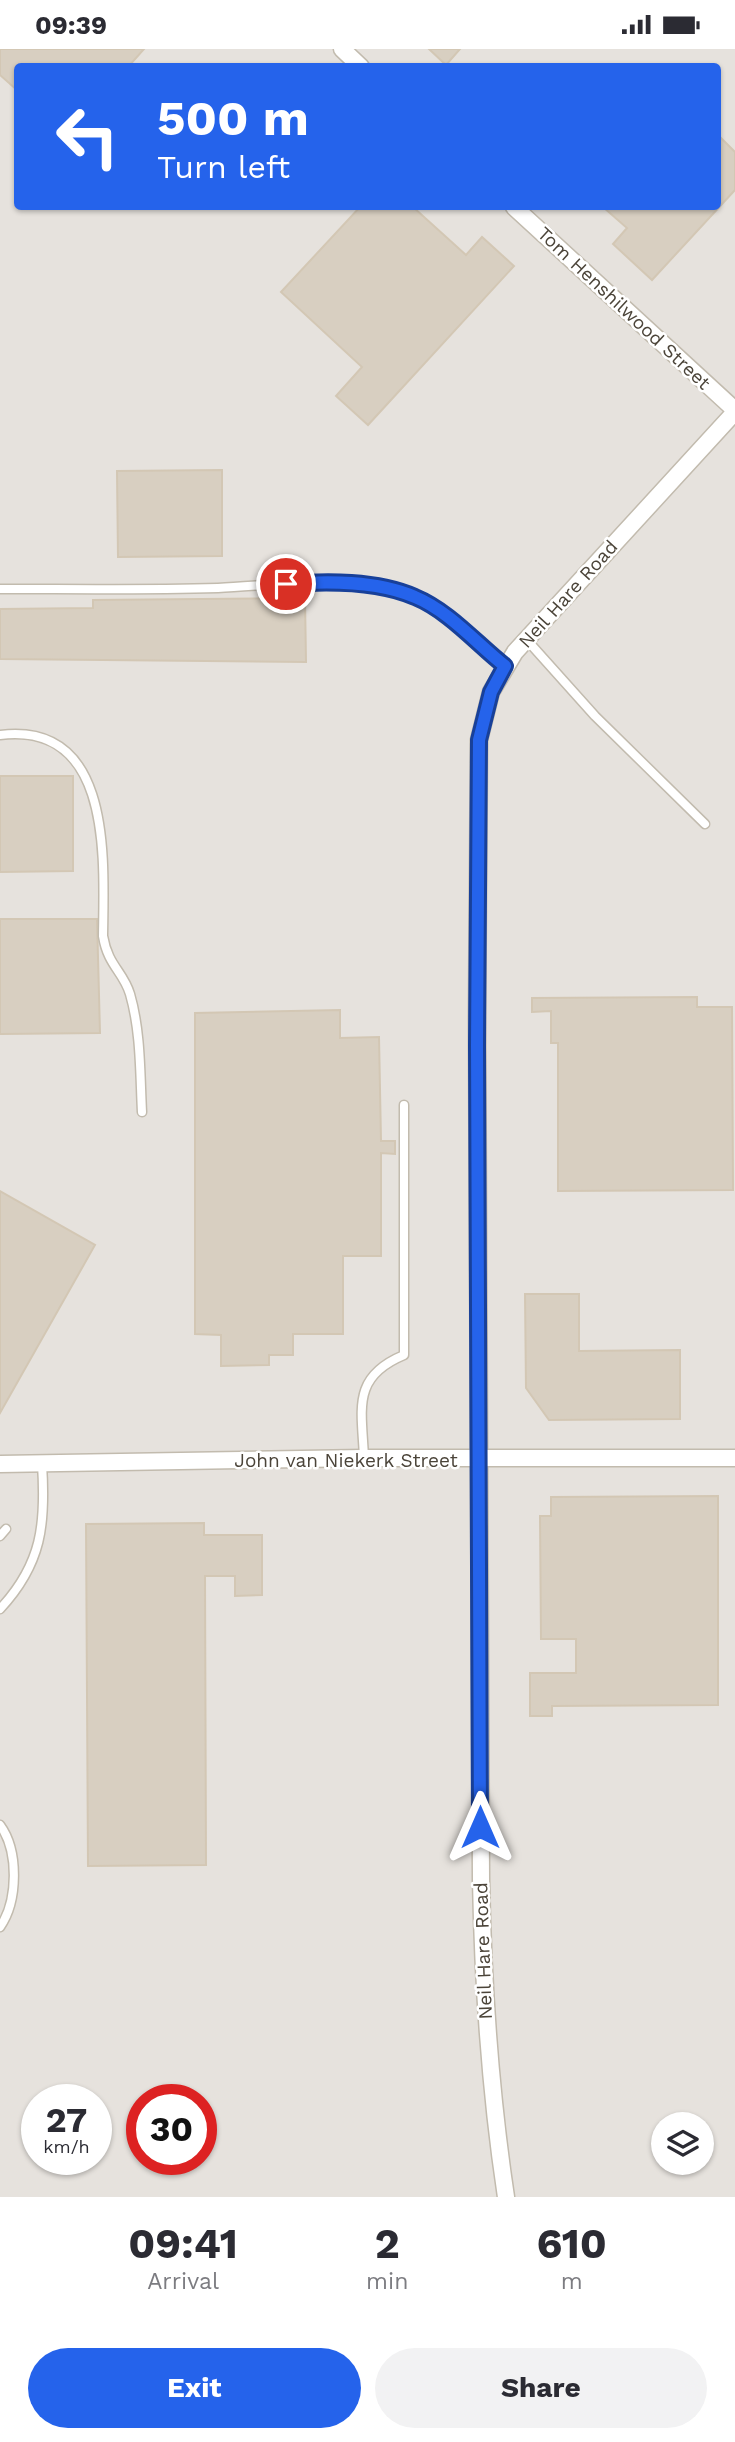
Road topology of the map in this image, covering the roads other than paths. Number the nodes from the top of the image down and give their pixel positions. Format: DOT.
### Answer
graph roads {
  1 [pos="342,49"];
  2 [pos="357,63"];
  3 [pos="516,210"];
  4 [pos="735,411"];
  5 [pos="0,589"];
  6 [pos="526,639"];
  7 [pos="505,666"];
  8 [pos="0,735"];
  9 [pos="705,824"];
  10 [pos="404,1105"];
  11 [pos="142,1112"];
  12 [pos="364,1458"];
  13 [pos="735,1458"];
  14 [pos="480,1459"];
  15 [pos="0,1464"];
  16 [pos="42,1464"];
  17 [pos="0,1609"];
  18 [pos="0,1825"];
  19 [pos="0,1927"];
  20 [pos="506,2197"];
  1 -- 2 [label="street"];
  3 -- 4 [label="street, Tom Henshilwood Street"];
  4 -- 6 [label="street, Neil Hare Road"];
  5 -- 7 [label="lane"];
  6 -- 7 [label="street, Neil Hare Road"];
  6 -- 9 [label="lane"];
  7 -- 14 [label="street, Neil Hare Road"];
  8 -- 11 [label="lane"];
  10 -- 12 [label="lane"];
  12 -- 14 [label="street, John van Niekerk Street"];
  12 -- 16 [label="street, John van Niekerk Street"];
  13 -- 14 [label="street, John van Niekerk Street"];
  14 -- 20 [label="street, Neil Hare Road"];
  15 -- 16 [label="street, John van Niekerk Street"];
  16 -- 17 [label="lane"];
  18 -- 19 [label="lane"];
}
